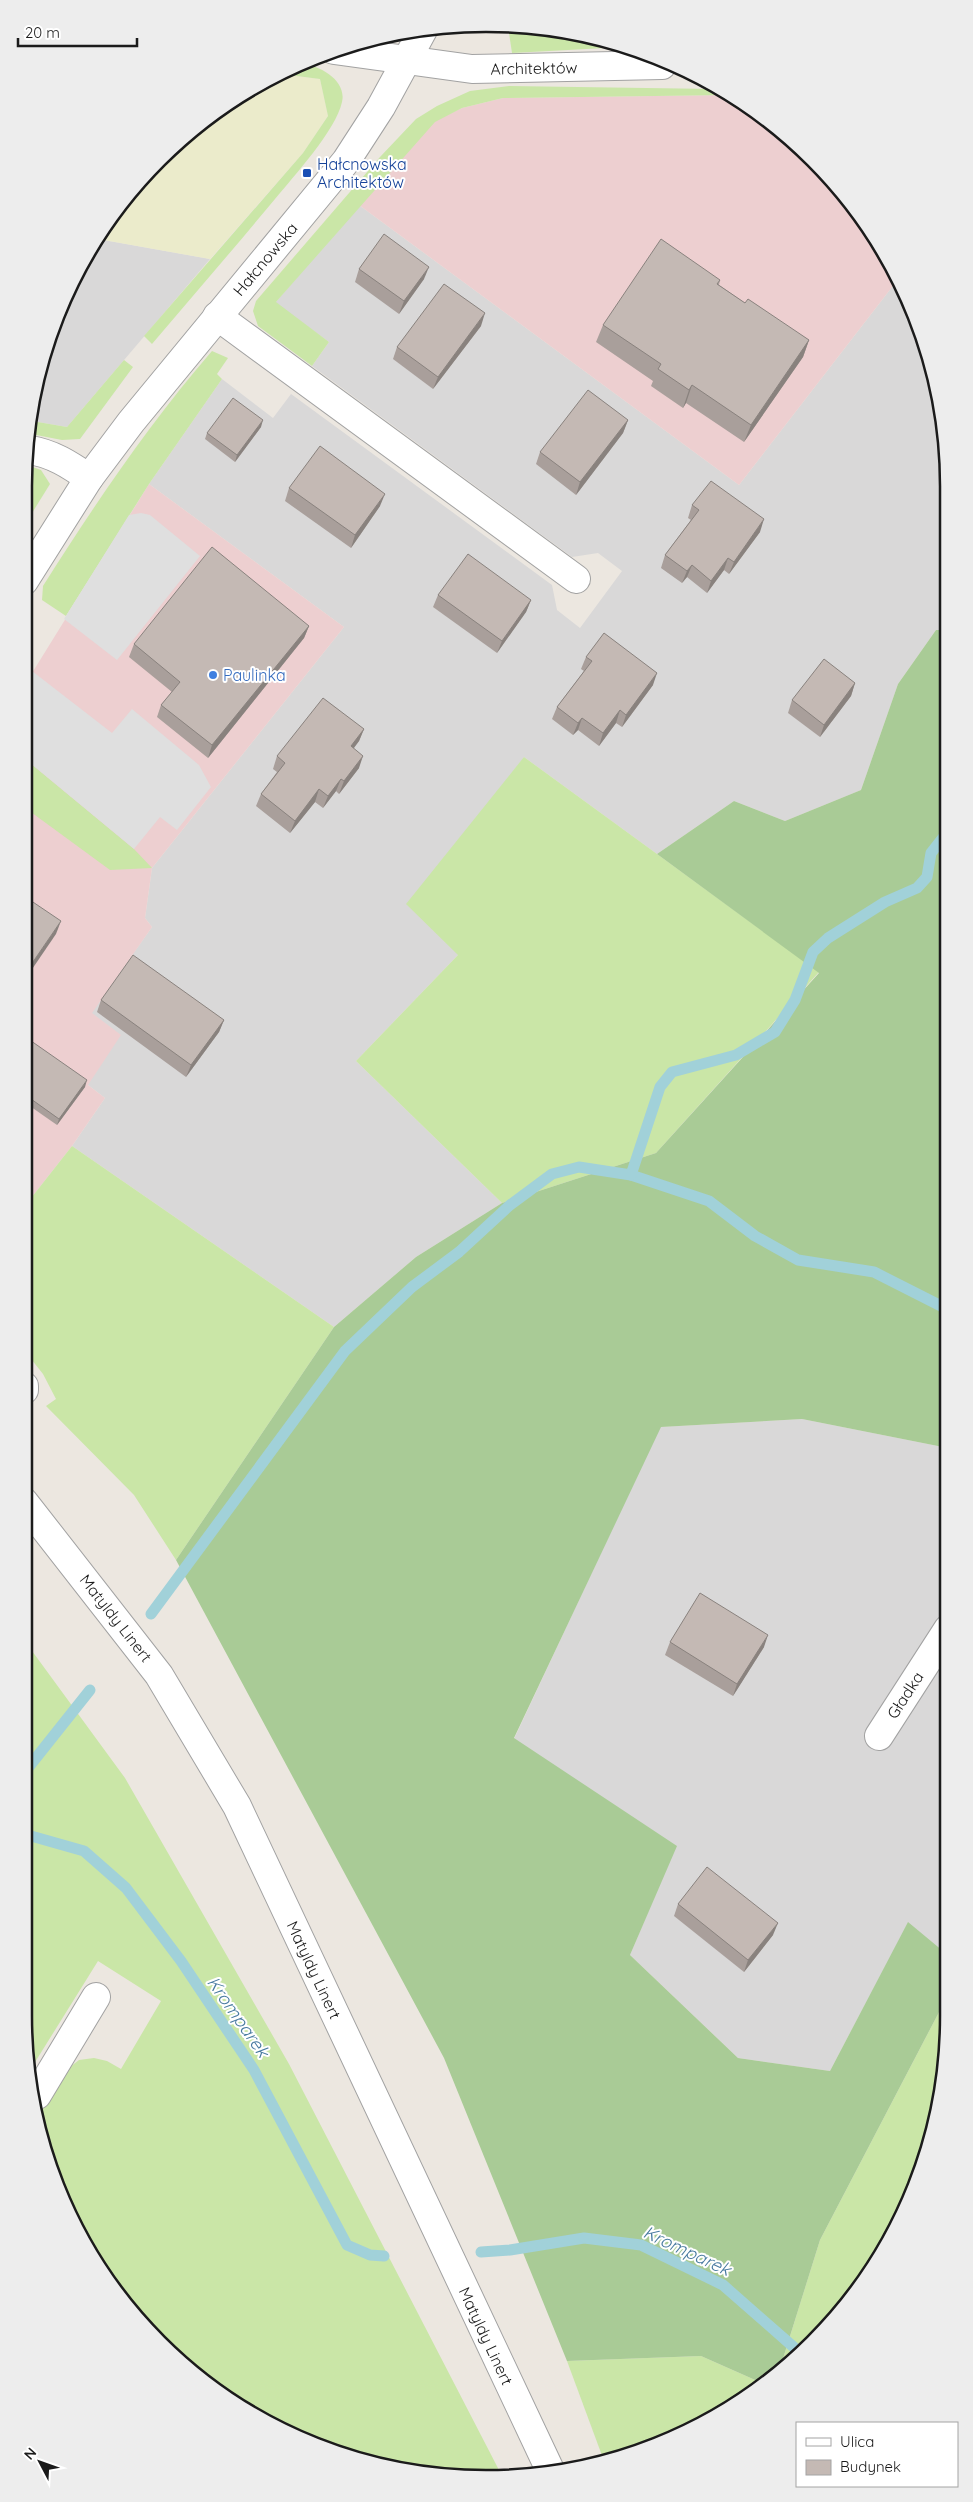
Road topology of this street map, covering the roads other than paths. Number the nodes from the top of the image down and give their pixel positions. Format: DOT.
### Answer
graph roads {
  1 [pos="419,37"];
  2 [pos="354,53"];
  3 [pos="406,60"];
  4 [pos="655,65"];
  5 [pos="217,316"];
  6 [pos="34,451"];
  7 [pos="89,478"];
  8 [pos="32,568"];
  9 [pos="576,579"];
  10 [pos="32,1512"];
  11 [pos="940,1641"];
  12 [pos="879,1736"];
  13 [pos="96,1997"];
  14 [pos="39,2092"];
  15 [pos="548,2466"];
  1 -- 3 [label="street, Hałcnowska"];
  2 -- 3 [label="street, Architektów"];
  3 -- 4 [label="street, Architektów"];
  3 -- 5 [label="street, Hałcnowska"];
  5 -- 7 [label="street, Hałcnowska"];
  5 -- 9 [label="street"];
  6 -- 7 [label="street"];
  7 -- 8 [label="street, Hałcnowska"];
  10 -- 15 [label="street, Matyldy Linert"];
  11 -- 12 [label="street, Gładka"];
  13 -- 14 [label="street"];
}
